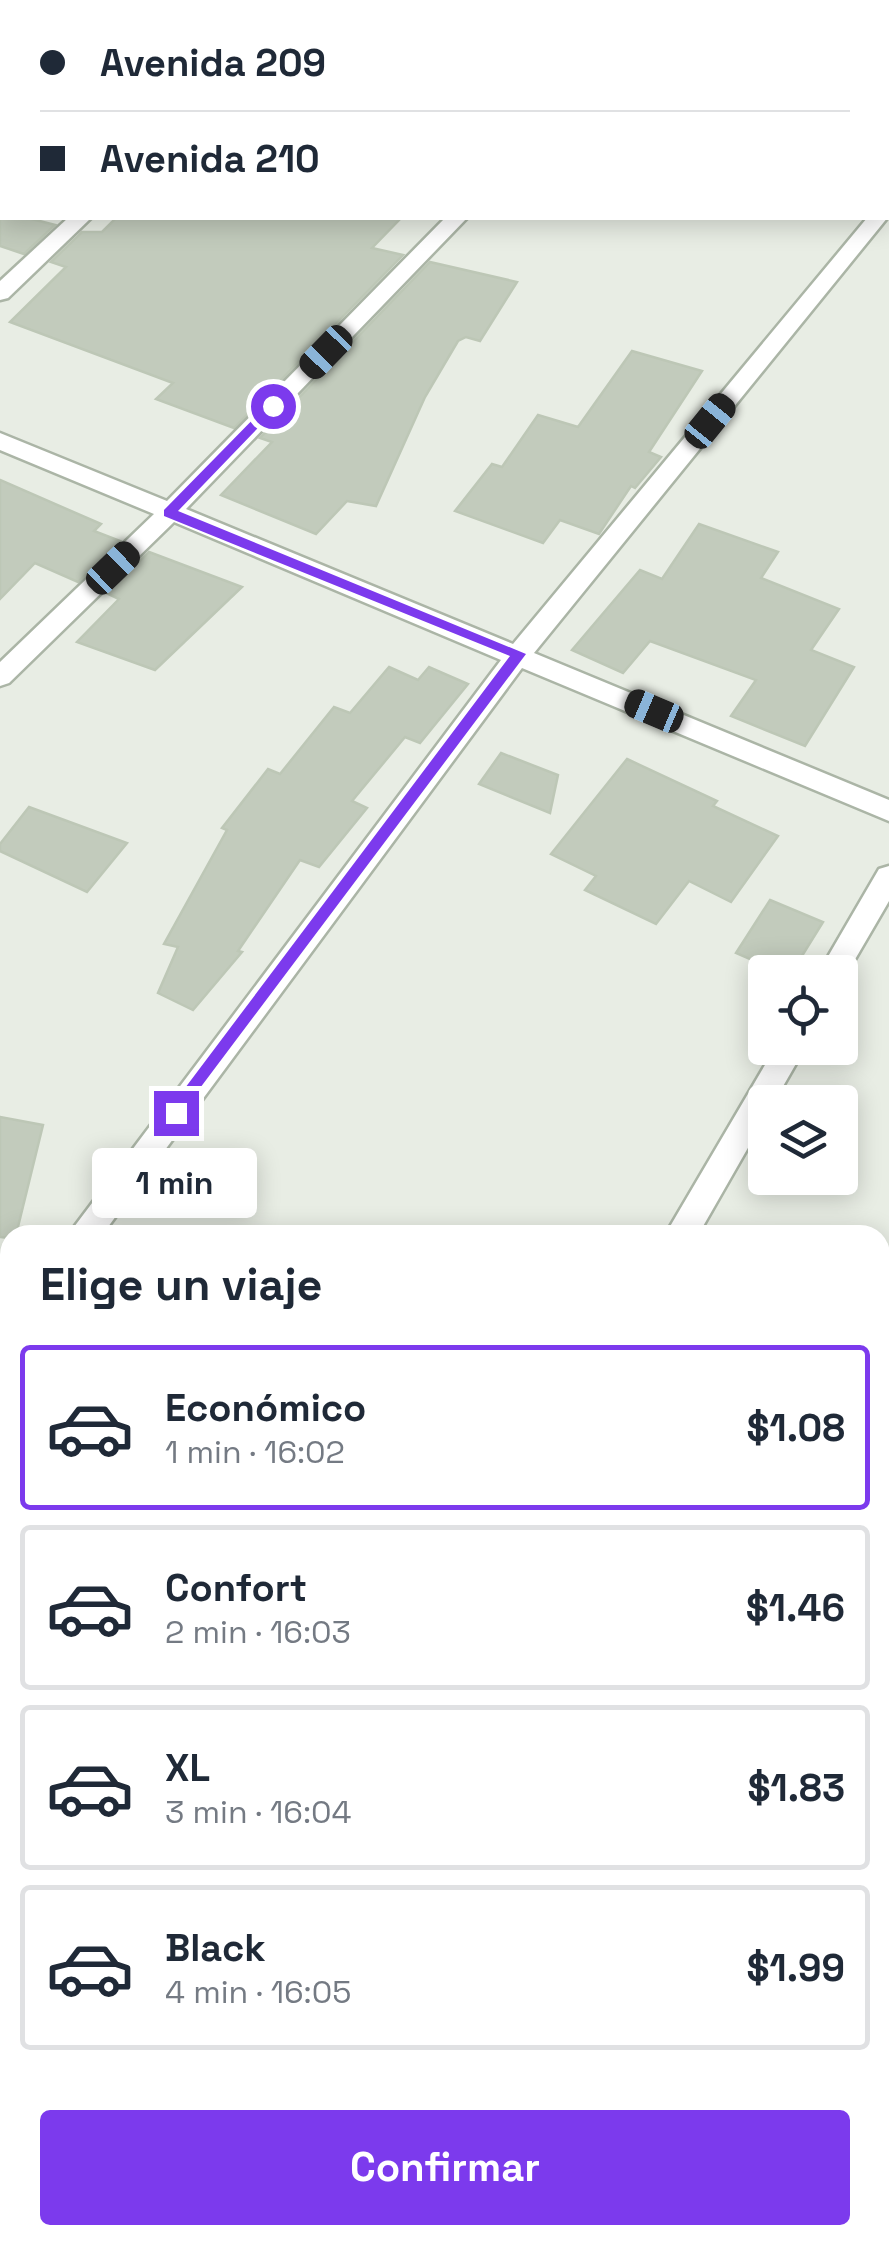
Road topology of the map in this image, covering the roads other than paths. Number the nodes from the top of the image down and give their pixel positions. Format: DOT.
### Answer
graph roads {
  1 [pos="78,220"];
  2 [pos="454,220"];
  3 [pos="876,220"];
  4 [pos="0,293"];
  5 [pos="0,441"];
  6 [pos="169,513"];
  7 [pos="519,654"];
  8 [pos="0,677"];
  9 [pos="889,811"];
  10 [pos="889,877"];
  11 [pos="843,955"];
  12 [pos="780,1065"];
  13 [pos="91,1225"];
  14 [pos="686,1225"];
  1 -- 4 [label="street"];
  2 -- 6 [label="street"];
  3 -- 7 [label="street"];
  5 -- 6 [label="street"];
  6 -- 7 [label="street"];
  6 -- 8 [label="street"];
  7 -- 9 [label="street"];
  7 -- 13 [label="street"];
  10 -- 11 [label="street"];
  12 -- 14 [label="street"];
}
